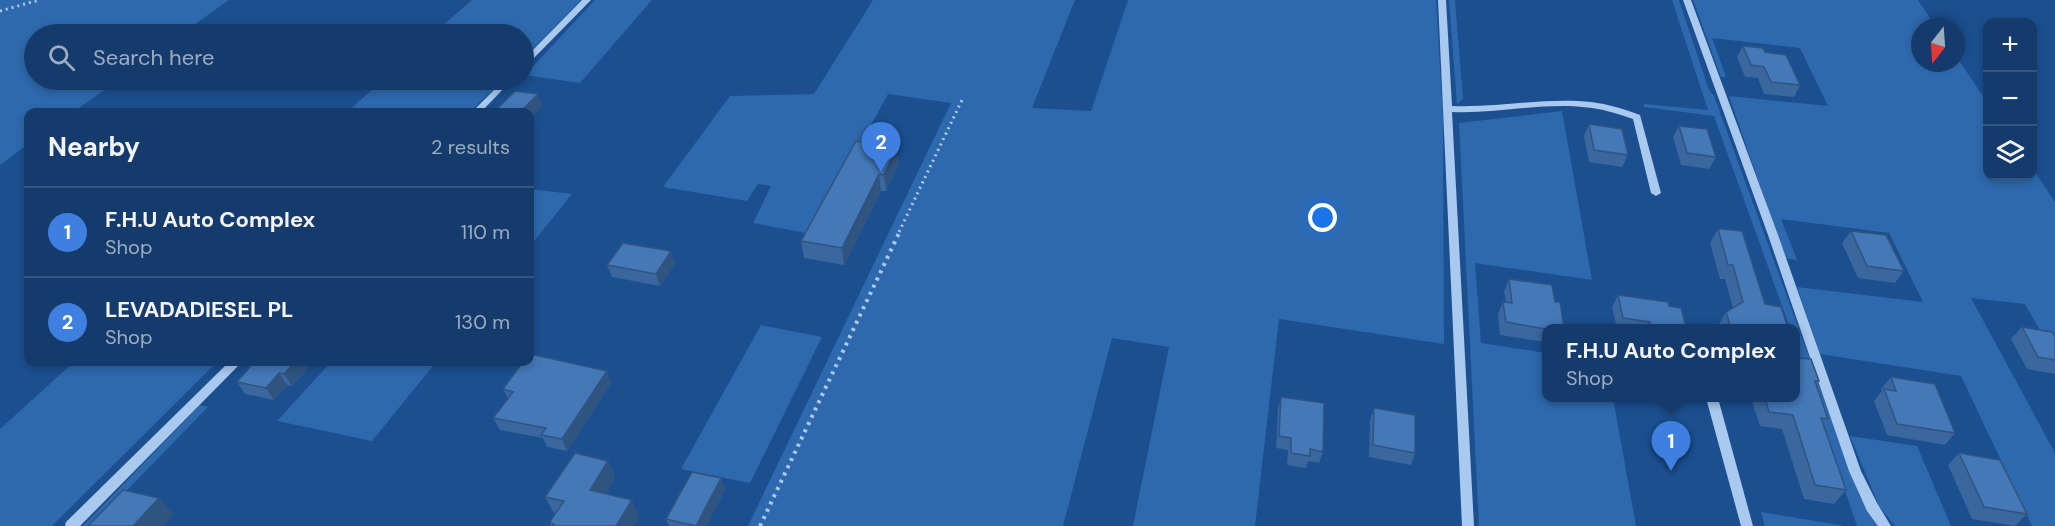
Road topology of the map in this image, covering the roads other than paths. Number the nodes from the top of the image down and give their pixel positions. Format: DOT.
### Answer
graph roads {
  1 [pos="587,0"];
  2 [pos="1442,0"];
  3 [pos="1687,0"];
  4 [pos="534,53"];
  5 [pos="498,90"];
  6 [pos="480,108"];
  7 [pos="1447,109"];
  8 [pos="1656,193"];
  9 [pos="232,366"];
  10 [pos="1713,402"];
  11 [pos="71,526"];
  12 [pos="1468,526"];
  13 [pos="1747,526"];
  14 [pos="1885,526"];
  1 -- 4 [label="street"];
  2 -- 7 [label="street"];
  3 -- 14 [label="street"];
  5 -- 6 [label="street"];
  7 -- 8 [label="street"];
  7 -- 12 [label="street"];
  9 -- 11 [label="street"];
  10 -- 13 [label="street"];
}
